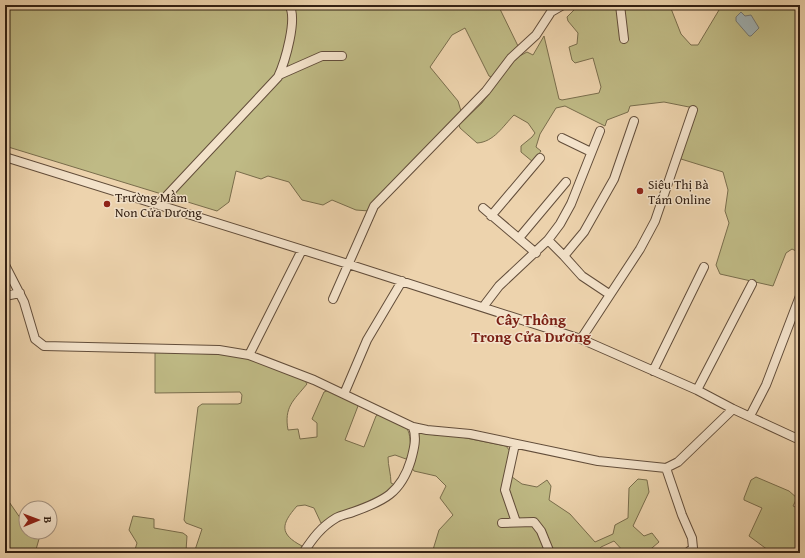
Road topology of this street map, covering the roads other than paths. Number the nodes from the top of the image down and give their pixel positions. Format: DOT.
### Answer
graph roads {
  1 [pos="289,5"];
  2 [pos="563,5"];
  3 [pos="620,5"];
  4 [pos="624,39"];
  5 [pos="342,56"];
  6 [pos="279,75"];
  7 [pos="693,110"];
  8 [pos="634,121"];
  9 [pos="600,131"];
  10 [pos="562,138"];
  11 [pos="592,152"];
  12 [pos="5,157"];
  13 [pos="540,158"];
  14 [pos="566,182"];
  15 [pos="158,204"];
  16 [pos="483,208"];
  17 [pos="491,216"];
  18 [pos="519,238"];
  19 [pos="548,240"];
  20 [pos="302,250"];
  21 [pos="536,253"];
  22 [pos="564,256"];
  23 [pos="348,264"];
  24 [pos="5,265"];
  25 [pos="704,267"];
  26 [pos="402,281"];
  27 [pos="752,284"];
  28 [pos="20,292"];
  29 [pos="609,294"];
  30 [pos="5,296"];
  31 [pos="800,296"];
  32 [pos="332,299"];
  33 [pos="483,307"];
  34 [pos="581,339"];
  35 [pos="249,355"];
  36 [pos="653,371"];
  37 [pos="697,390"];
  38 [pos="344,394"];
  39 [pos="733,408"];
  40 [pos="750,416"];
  41 [pos="413,427"];
  42 [pos="800,440"];
  43 [pos="515,444"];
  44 [pos="666,468"];
  45 [pos="516,522"];
  46 [pos="502,523"];
  47 [pos="303,553"];
  48 [pos="550,553"];
  49 [pos="687,553"];
  1 -- 6 [label="street"];
  2 -- 23 [label="street"];
  3 -- 4 [label="street"];
  5 -- 6 [label="street"];
  6 -- 15 [label="street"];
  7 -- 29 [label="street"];
  8 -- 22 [label="street"];
  9 -- 11 [label="street"];
  10 -- 11 [label="street"];
  11 -- 19 [label="street"];
  12 -- 15 [label="street"];
  13 -- 17 [label="street"];
  14 -- 18 [label="street"];
  15 -- 20 [label="street"];
  16 -- 17 [label="street"];
  17 -- 18 [label="street"];
  18 -- 21 [label="street"];
  19 -- 21 [label="street"];
  19 -- 22 [label="street"];
  20 -- 23 [label="street"];
  20 -- 35 [label="street"];
  21 -- 33 [label="street"];
  22 -- 29 [label="street"];
  23 -- 26 [label="street"];
  23 -- 32 [label="street"];
  24 -- 28 [label="street"];
  25 -- 36 [label="street"];
  26 -- 33 [label="street"];
  26 -- 38 [label="street"];
  27 -- 37 [label="street"];
  28 -- 30 [label="street"];
  28 -- 35 [label="street"];
  29 -- 34 [label="street"];
  31 -- 40 [label="street"];
  33 -- 34 [label="street"];
  34 -- 36 [label="street"];
  35 -- 38 [label="street"];
  36 -- 37 [label="street"];
  37 -- 39 [label="street"];
  38 -- 41 [label="street"];
  39 -- 40 [label="street"];
  39 -- 44 [label="street"];
  40 -- 42 [label="street"];
  41 -- 43 [label="street"];
  41 -- 47 [label="street"];
  43 -- 44 [label="street"];
  43 -- 45 [label="street"];
  44 -- 49 [label="street"];
  45 -- 46 [label="street"];
  45 -- 48 [label="street"];
}
